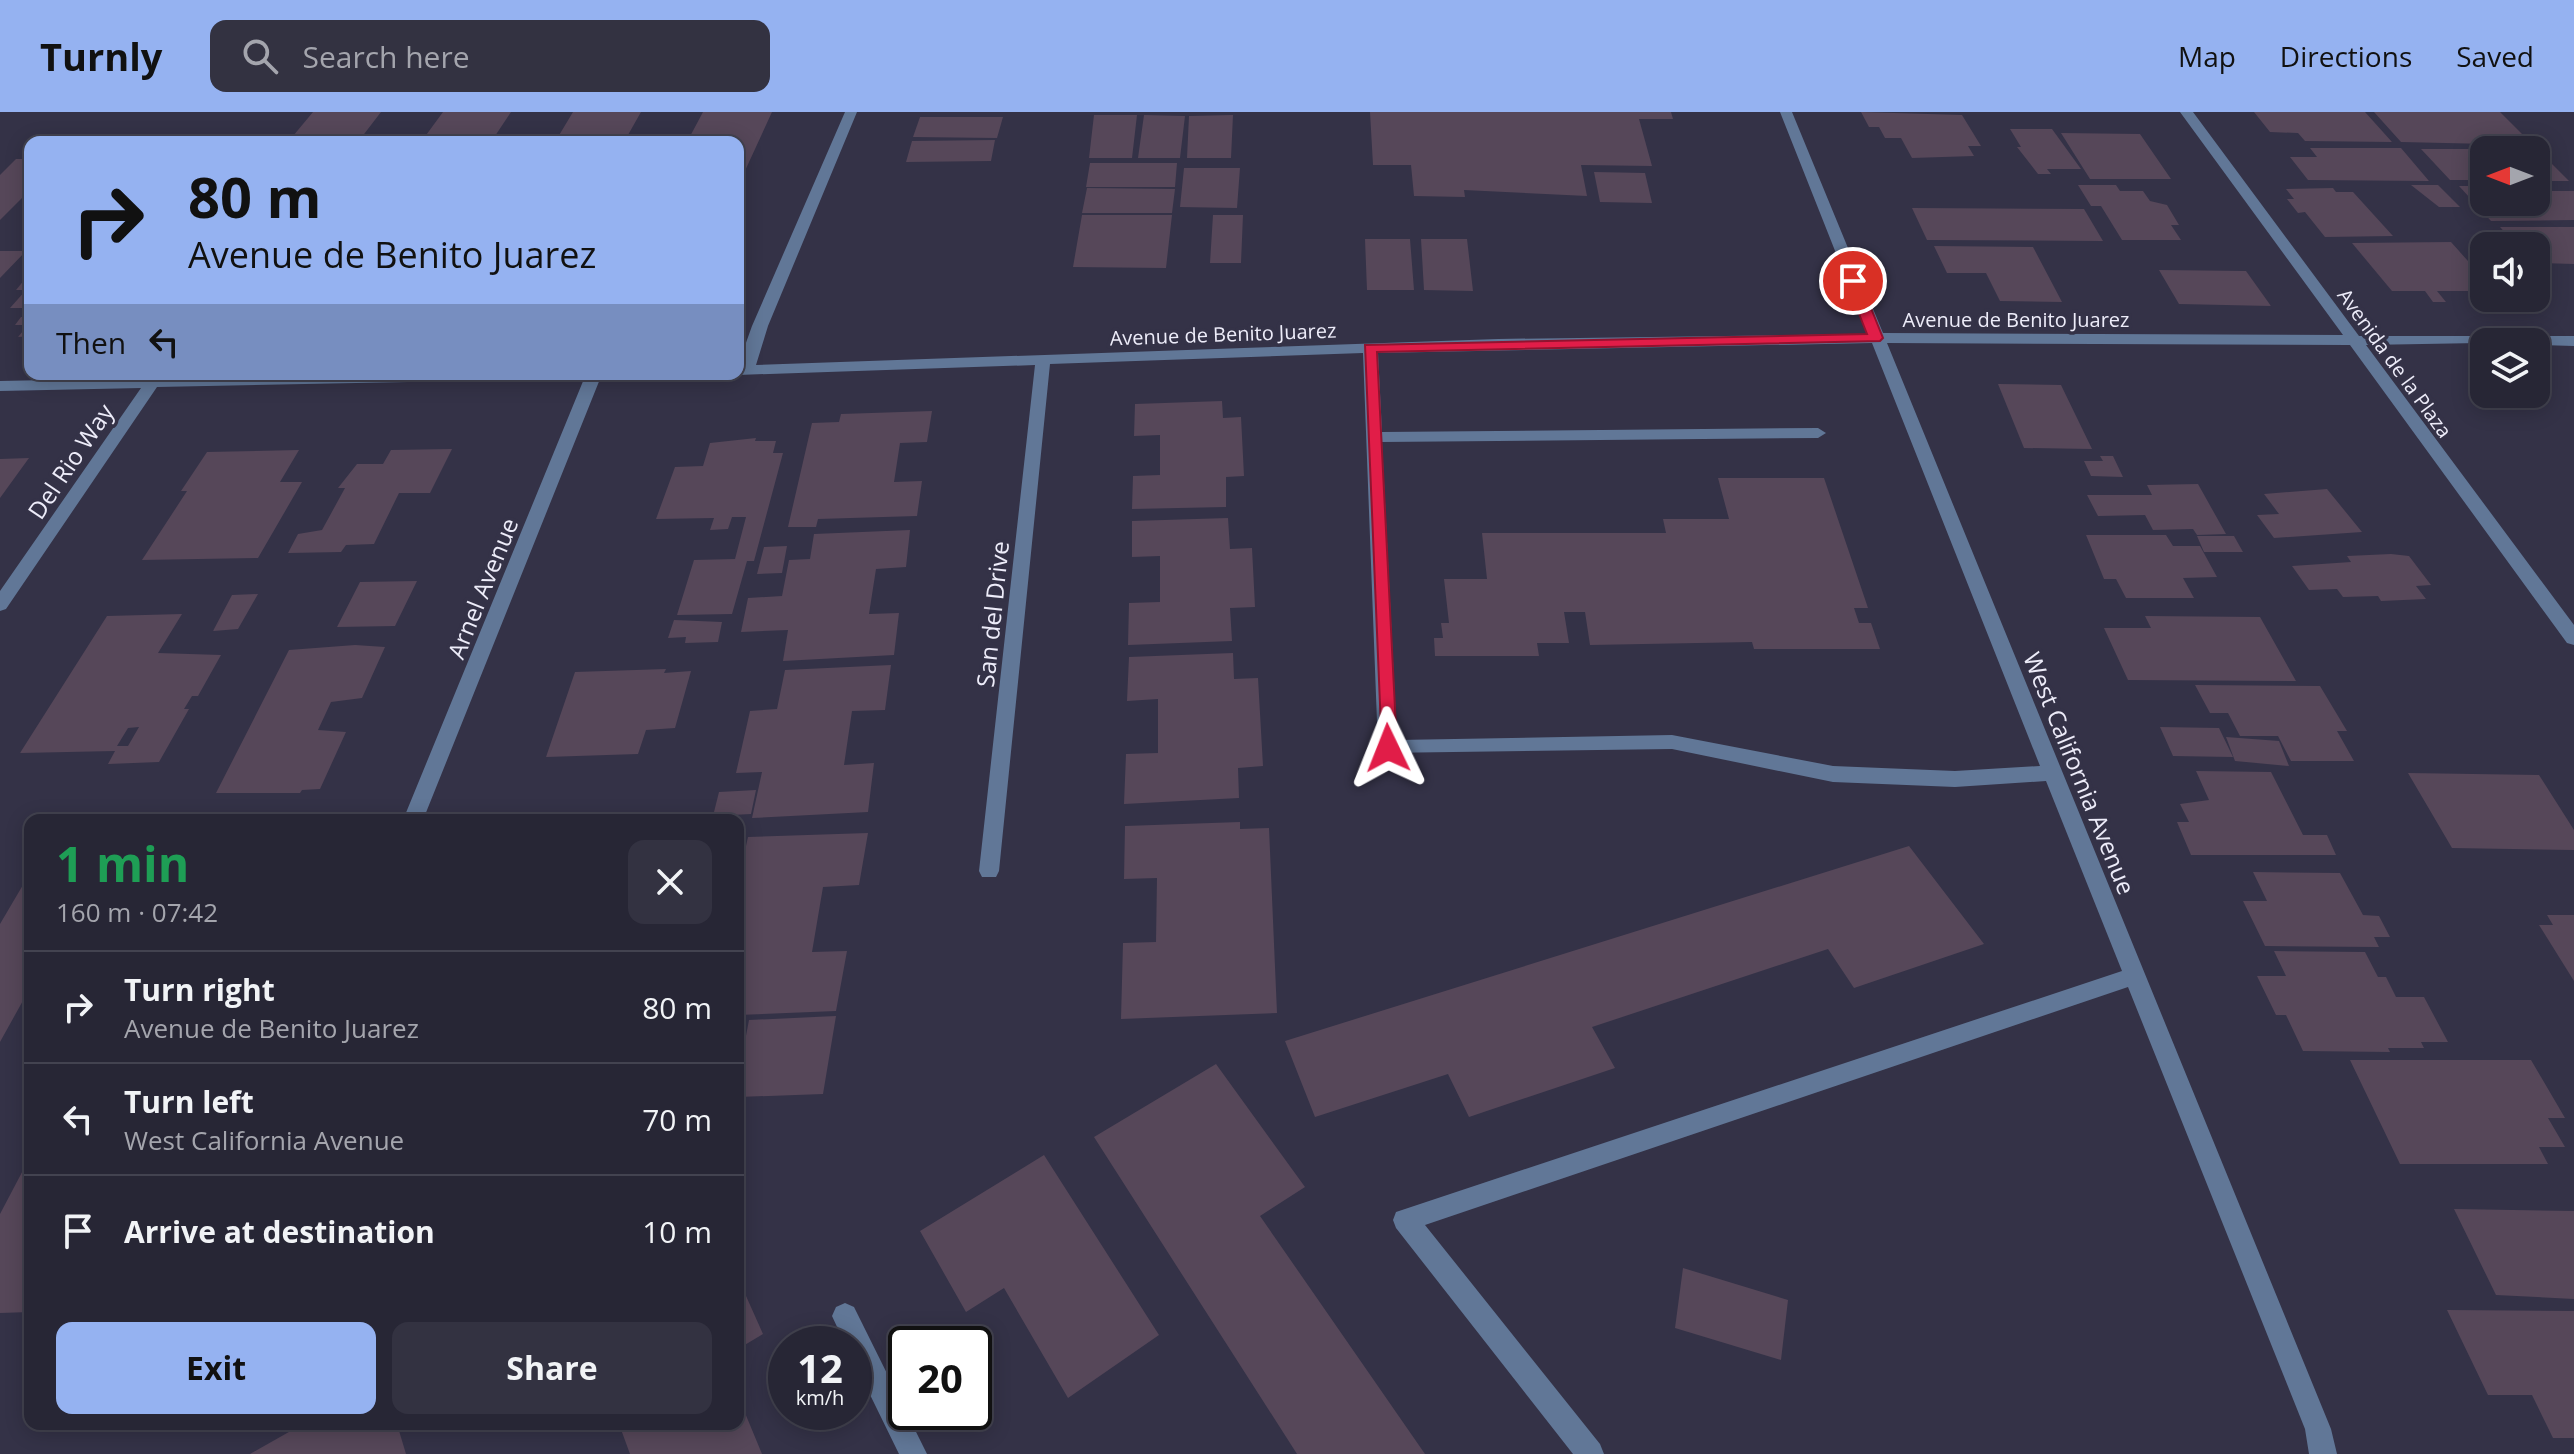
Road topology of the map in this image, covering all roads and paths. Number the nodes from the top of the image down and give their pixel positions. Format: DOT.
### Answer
graph roads {
  1 [pos="851,112"];
  2 [pos="1786,112"];
  3 [pos="2186,112"];
  4 [pos="1876,338"];
  5 [pos="2354,341"];
  6 [pos="2574,341"];
  7 [pos="1370,348"];
  8 [pos="1043,361"];
  9 [pos="744,367"];
  10 [pos="744,370"];
  11 [pos="256,380"];
  12 [pos="592,380"];
  13 [pos="153,382"];
  14 [pos="0,386"];
  15 [pos="1818,433"];
  16 [pos="1376,437"];
  17 [pos="0,605"];
  18 [pos="2574,638"];
  19 [pos="2052,773"];
  20 [pos="415,814"];
  21 [pos="989,871"];
  22 [pos="2134,976"];
  23 [pos="845,1316"];
  24 [pos="913,1454"];
  25 [pos="1590,1454"];
  26 [pos="2323,1454"];
  1 -- 9 [label="street"];
  2 -- 4 [label="street, West California Avenue"];
  3 -- 5 [label="street, Avenida de la Plaza"];
  4 -- 5 [label="street, Avenue de Benito Juarez"];
  4 -- 7 [label="street, Avenue de Benito Juarez"];
  4 -- 19 [label="street, West California Avenue"];
  5 -- 6 [label="street, Avenue de Benito Juarez"];
  5 -- 18 [label="street, Avenida de la Plaza"];
  7 -- 8 [label="street, Avenue de Benito Juarez"];
  7 -- 16 [label="street"];
  8 -- 10 [label="street, Avenue de Benito Juarez"];
  8 -- 21 [label="street, San del Drive"];
  11 -- 13 [label="street"];
  12 -- 20 [label="street, Arnel Avenue"];
  13 -- 14 [label="street"];
  13 -- 17 [label="street, Del Rio Way"];
  15 -- 16 [label="street"];
  16 -- 19 [label="street"];
  19 -- 22 [label="street, West California Avenue"];
  22 -- 25 [label="street"];
  22 -- 26 [label="street, West California Avenue"];
  23 -- 24 [label="street"];
}
